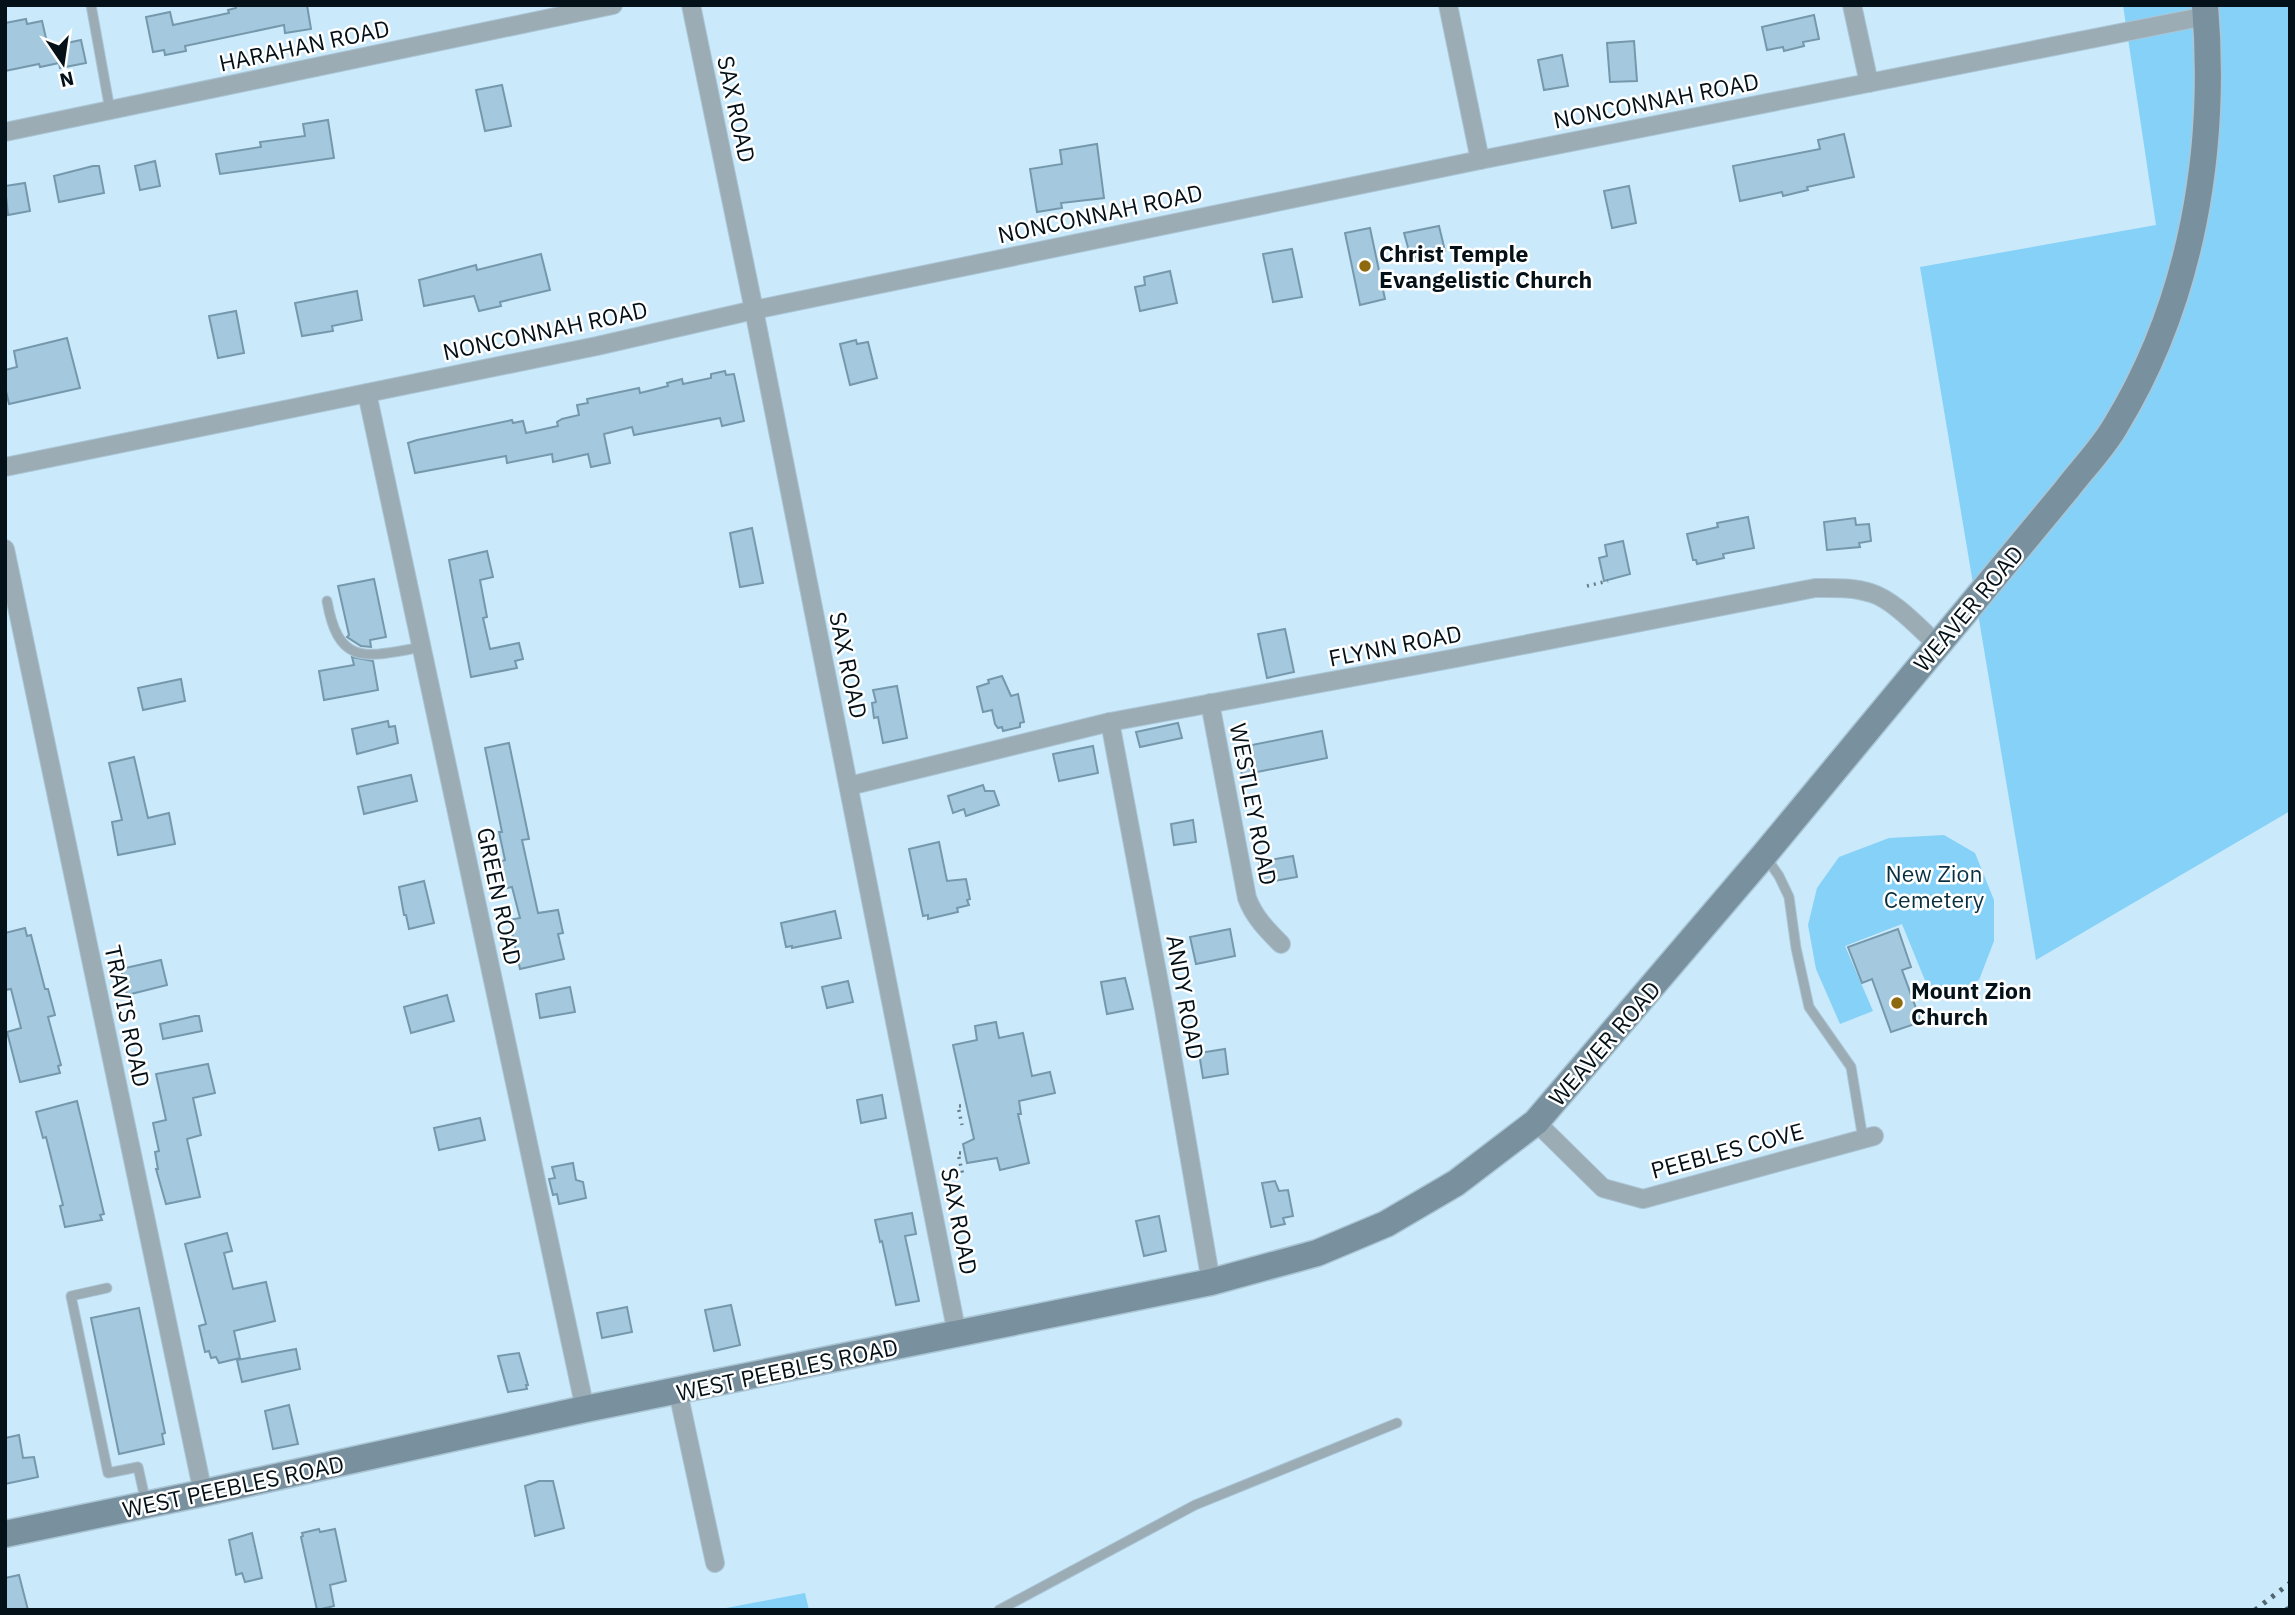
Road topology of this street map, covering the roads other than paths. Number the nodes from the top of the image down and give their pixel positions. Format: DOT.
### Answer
graph roads {
  1 [pos="91,5"];
  2 [pos="613,5"];
  3 [pos="691,5"];
  4 [pos="1448,5"];
  5 [pos="1852,5"];
  6 [pos="2206,11"];
  7 [pos="1869,83"];
  8 [pos="110,110"];
  9 [pos="5,132"];
  10 [pos="1480,160"];
  11 [pos="754,310"];
  12 [pos="367,393"];
  13 [pos="5,467"];
  14 [pos="5,549"];
  15 [pos="327,601"];
  16 [pos="1937,644"];
  17 [pos="423,647"];
  18 [pos="1210,704"];
  19 [pos="1110,722"];
  20 [pos="849,786"];
  21 [pos="1764,855"];
  22 [pos="1281,944"];
  23 [pos="1536,1122"];
  24 [pos="1868,1138"];
  25 [pos="1211,1282"];
  26 [pos="107,1288"];
  27 [pos="957,1334"];
  28 [pos="678,1392"];
  29 [pos="584,1409"];
  30 [pos="1397,1423"];
  31 [pos="203,1493"];
  32 [pos="146,1505"];
  33 [pos="5,1534"];
  34 [pos="715,1563"];
  35 [pos="999,1610"];
  1 -- 8 [label="lane"];
  2 -- 8 [label="street, HARAHAN ROAD"];
  3 -- 11 [label="street, SAX ROAD"];
  4 -- 10 [label="street"];
  5 -- 7 [label="street"];
  6 -- 7 [label="street, NONCONNAH ROAD"];
  6 -- 16 [label="main road, WEAVER ROAD"];
  7 -- 10 [label="street, NONCONNAH ROAD"];
  8 -- 9 [label="street, HARAHAN ROAD"];
  10 -- 11 [label="street, NONCONNAH ROAD"];
  11 -- 12 [label="street, NONCONNAH ROAD"];
  11 -- 20 [label="street, SAX ROAD"];
  12 -- 13 [label="street, NONCONNAH ROAD"];
  12 -- 17 [label="street, GREEN ROAD"];
  14 -- 31 [label="street, TRAVIS ROAD"];
  15 -- 17 [label="lane"];
  16 -- 18 [label="street, FLYNN ROAD"];
  16 -- 21 [label="main road, WEAVER ROAD"];
  17 -- 29 [label="street, GREEN ROAD"];
  18 -- 19 [label="street, FLYNN ROAD"];
  18 -- 22 [label="street, WESTLEY ROAD"];
  19 -- 20 [label="street, FLYNN ROAD"];
  19 -- 25 [label="street, ANDY ROAD"];
  20 -- 27 [label="street, SAX ROAD"];
  21 -- 23 [label="main road, WEAVER ROAD"];
  21 -- 24 [label="lane"];
  23 -- 24 [label="street, PEEBLES COVE"];
  23 -- 25 [label="main road, WEST PEEBLES ROAD"];
  25 -- 27 [label="main road, WEST PEEBLES ROAD"];
  26 -- 32 [label="lane"];
  27 -- 28 [label="main road, WEST PEEBLES ROAD"];
  28 -- 29 [label="main road, WEST PEEBLES ROAD"];
  28 -- 34 [label="street"];
  29 -- 31 [label="main road, WEST PEEBLES ROAD"];
  30 -- 35 [label="lane"];
  31 -- 32 [label="main road, WEST PEEBLES ROAD"];
  32 -- 33 [label="main road, WEST PEEBLES ROAD"];
}
